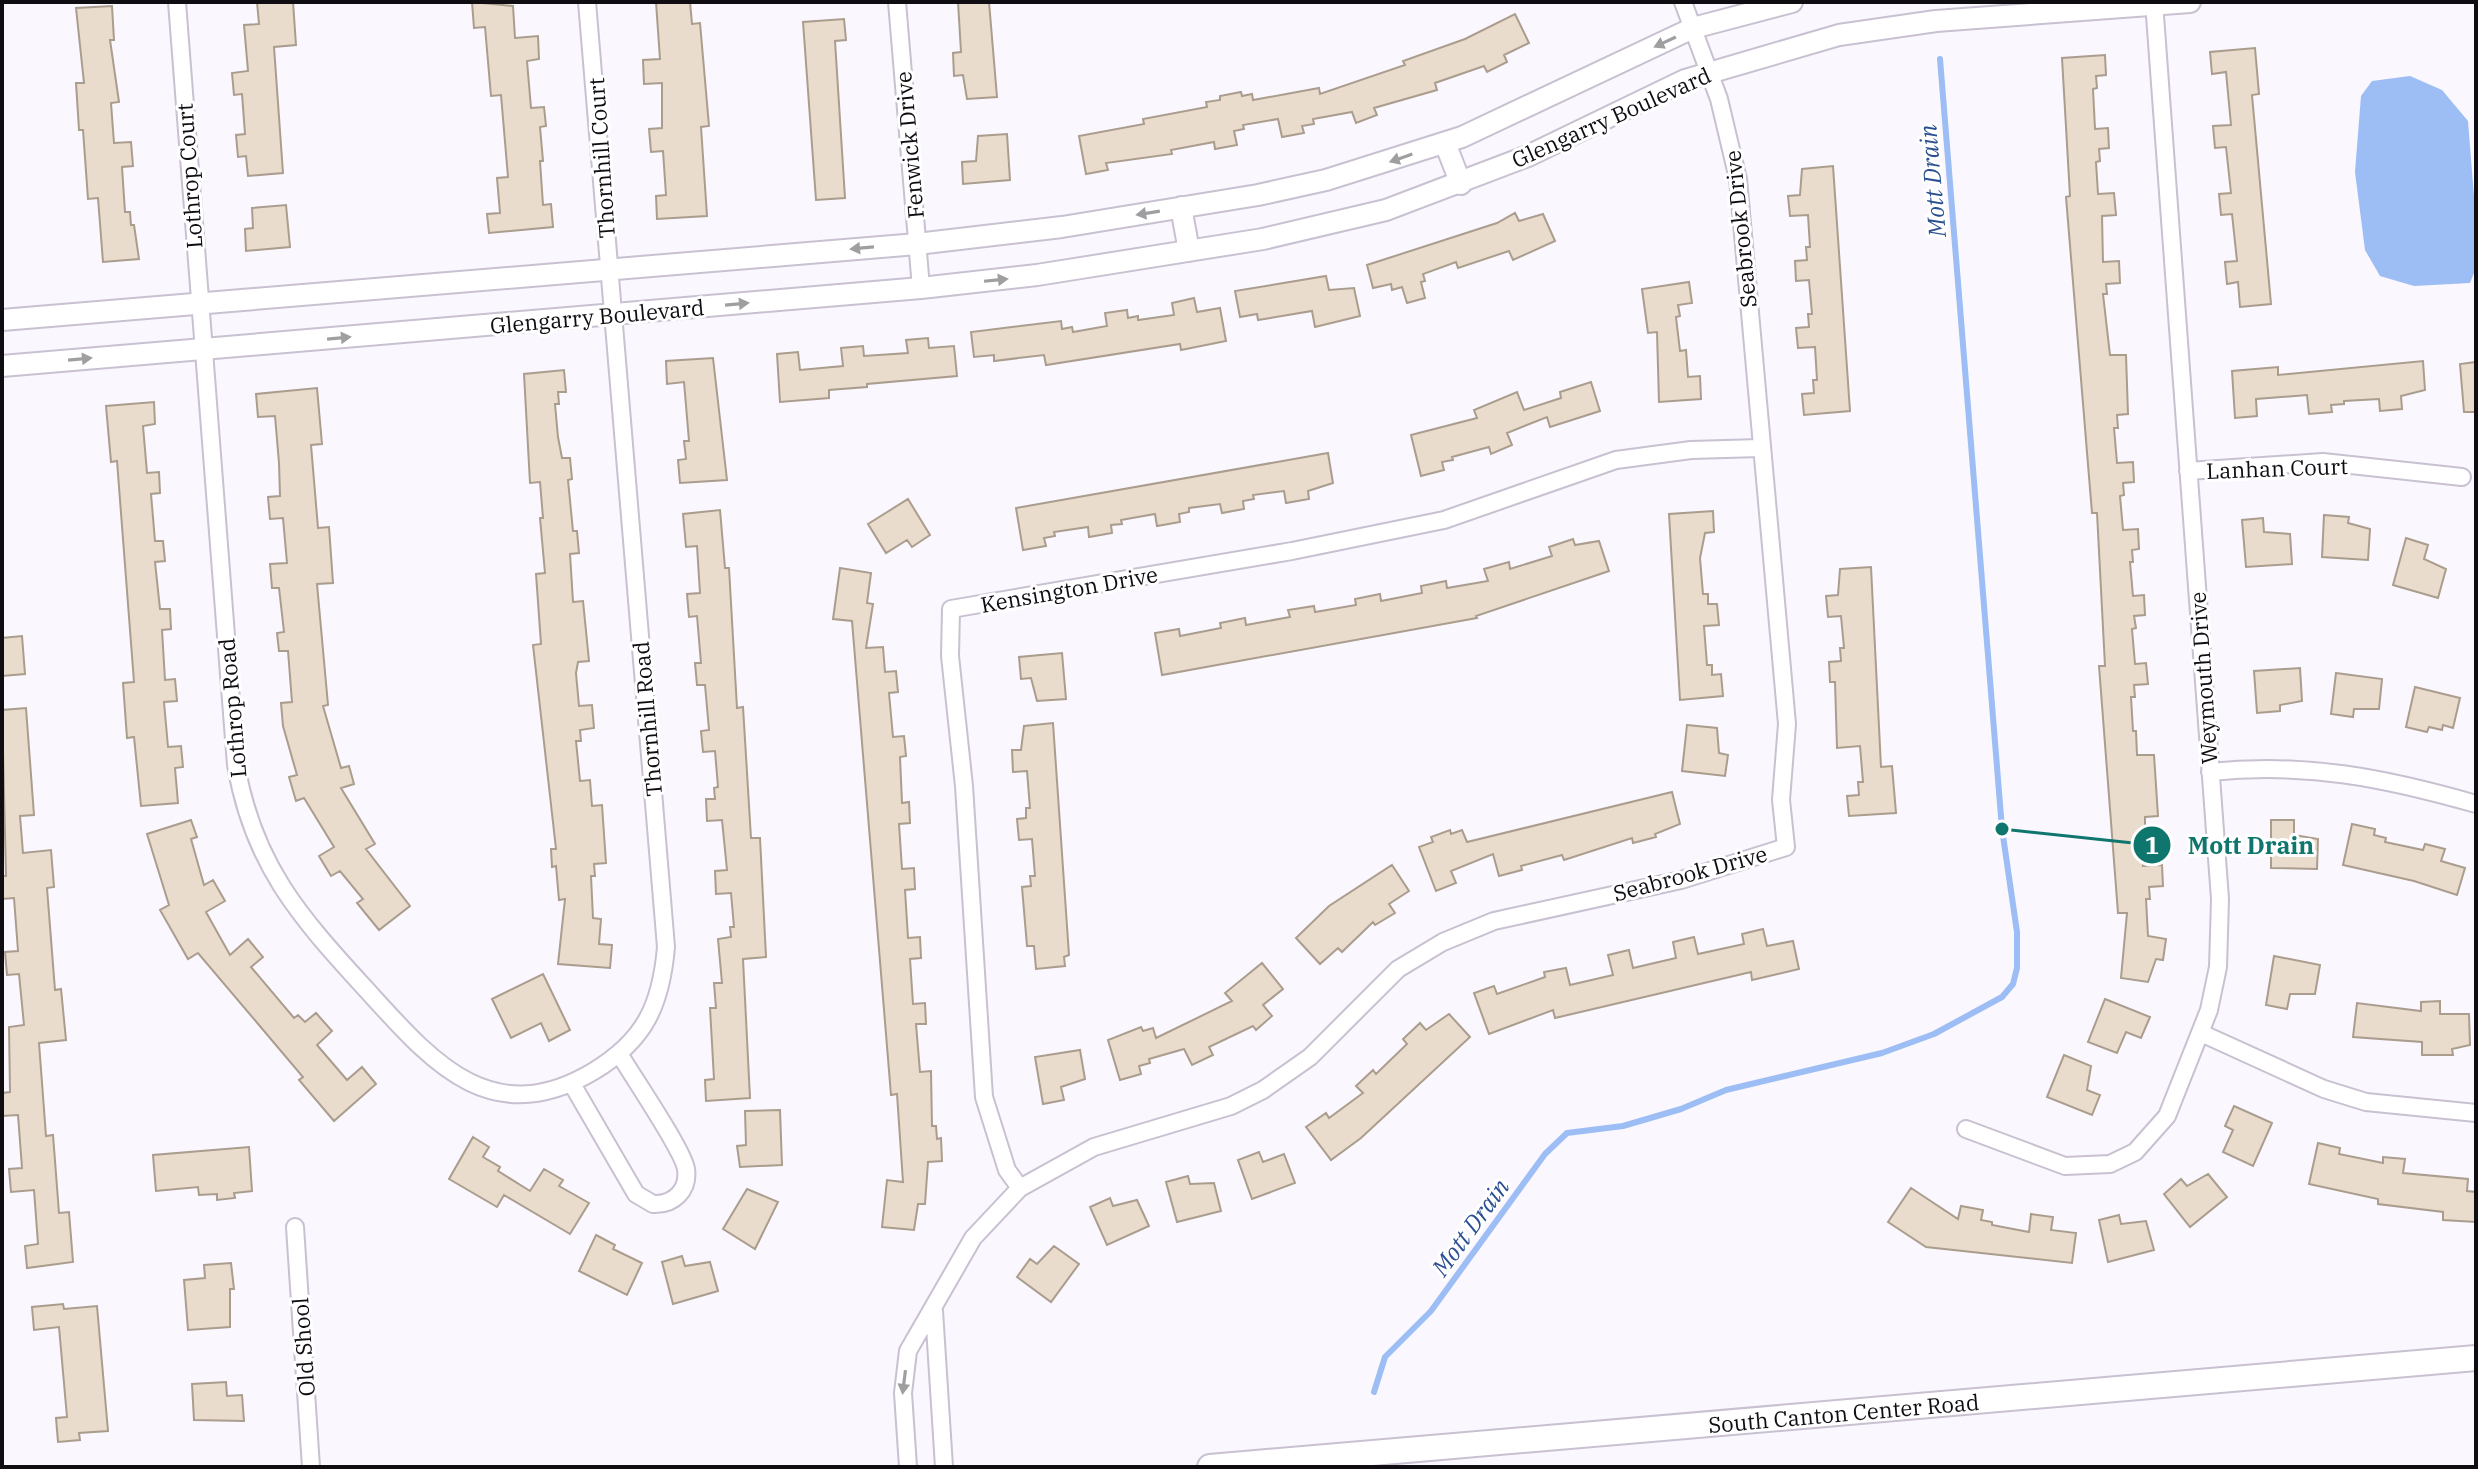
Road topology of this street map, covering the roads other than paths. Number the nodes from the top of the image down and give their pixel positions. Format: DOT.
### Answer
graph roads {
  1 [pos="177,2"];
  2 [pos="587,2"];
  3 [pos="897,2"];
  4 [pos="1683,2"];
  5 [pos="1792,2"];
  6 [pos="2190,2"];
  7 [pos="2154,3"];
  8 [pos="1693,28"];
  9 [pos="1709,72"];
  10 [pos="1445,143"];
  11 [pos="1461,184"];
  12 [pos="1181,207"];
  13 [pos="917,244"];
  14 [pos="1189,251"];
  15 [pos="610,270"];
  16 [pos="921,288"];
  17 [pos="198,304"];
  18 [pos="614,315"];
  19 [pos="2,320"];
  20 [pos="202,349"];
  21 [pos="2,366"];
  22 [pos="1760,448"];
  23 [pos="2188,471"];
  24 [pos="2462,477"];
  25 [pos="2210,772"];
  26 [pos="2476,804"];
  27 [pos="2201,1033"];
  28 [pos="620,1055"];
  29 [pos="572,1084"];
  30 [pos="2476,1113"];
  31 [pos="1966,1129"];
  32 [pos="1020,1188"];
  33 [pos="295,1227"];
  34 [pos="934,1311"];
  35 [pos="2476,1358"];
  36 [pos="311,1467"];
  37 [pos="908,1467"];
  38 [pos="944,1467"];
  39 [pos="1210,1467"];
  1 -- 17 [label="street, Lothrop Court"];
  2 -- 15 [label="street, Thornhill Court"];
  3 -- 13 [label="street, Fenwick Drive"];
  4 -- 8 [label="street, Seabrook Drive"];
  5 -- 8 [label="street, Glengarry Boulevard"];
  6 -- 7 [label="street, Glengarry Boulevard"];
  7 -- 9 [label="street, Glengarry Boulevard"];
  7 -- 23 [label="street, Weymouth Drive"];
  8 -- 9 [label="street, Seabrook Drive"];
  8 -- 10 [label="street, Glengarry Boulevard, one-way"];
  9 -- 11 [label="street, Glengarry Boulevard"];
  9 -- 22 [label="street, Seabrook Drive"];
  10 -- 11 [label="street"];
  10 -- 12 [label="street, Glengarry Boulevard, one-way"];
  11 -- 14 [label="street, Glengarry Boulevard"];
  12 -- 13 [label="street, Glengarry Boulevard, one-way"];
  12 -- 14 [label="street"];
  13 -- 15 [label="street, Glengarry Boulevard, one-way"];
  13 -- 16 [label="street, Fenwick Drive"];
  16 -- 14 [label="street, Glengarry Boulevard, one-way"];
  15 -- 17 [label="street, Glengarry Boulevard"];
  15 -- 18 [label="street, Thornhill Court"];
  18 -- 16 [label="street, Glengarry Boulevard, one-way"];
  17 -- 19 [label="street, Glengarry Boulevard"];
  17 -- 20 [label="street, Lothrop Court"];
  20 -- 18 [label="street, Glengarry Boulevard, one-way"];
  18 -- 28 [label="street, Thornhill Road"];
  21 -- 20 [label="street, Glengarry Boulevard, one-way"];
  20 -- 29 [label="street, Lothrop Road"];
  22 -- 32 [label="street, Seabrook Drive"];
  22 -- 32 [label="street, Kensington Drive"];
  23 -- 24 [label="street, Lanhan Court"];
  23 -- 25 [label="street, Weymouth Drive"];
  25 -- 26 [label="street"];
  25 -- 27 [label="street, Weymouth Drive"];
  27 -- 30 [label="street"];
  27 -- 31 [label="street, Weymouth Drive"];
  28 -- 29 [label="street, Thornhill Road"];
  28 -- 29 [label="street"];
  32 -- 34 [label="street, Seabrook Drive"];
  33 -- 36 [label="street, Old Shool"];
  34 -- 37 [label="street, Seabrook Drive, one-way"];
  34 -- 38 [label="street"];
  35 -- 39 [label="main road, South Canton Center Road"];
}
